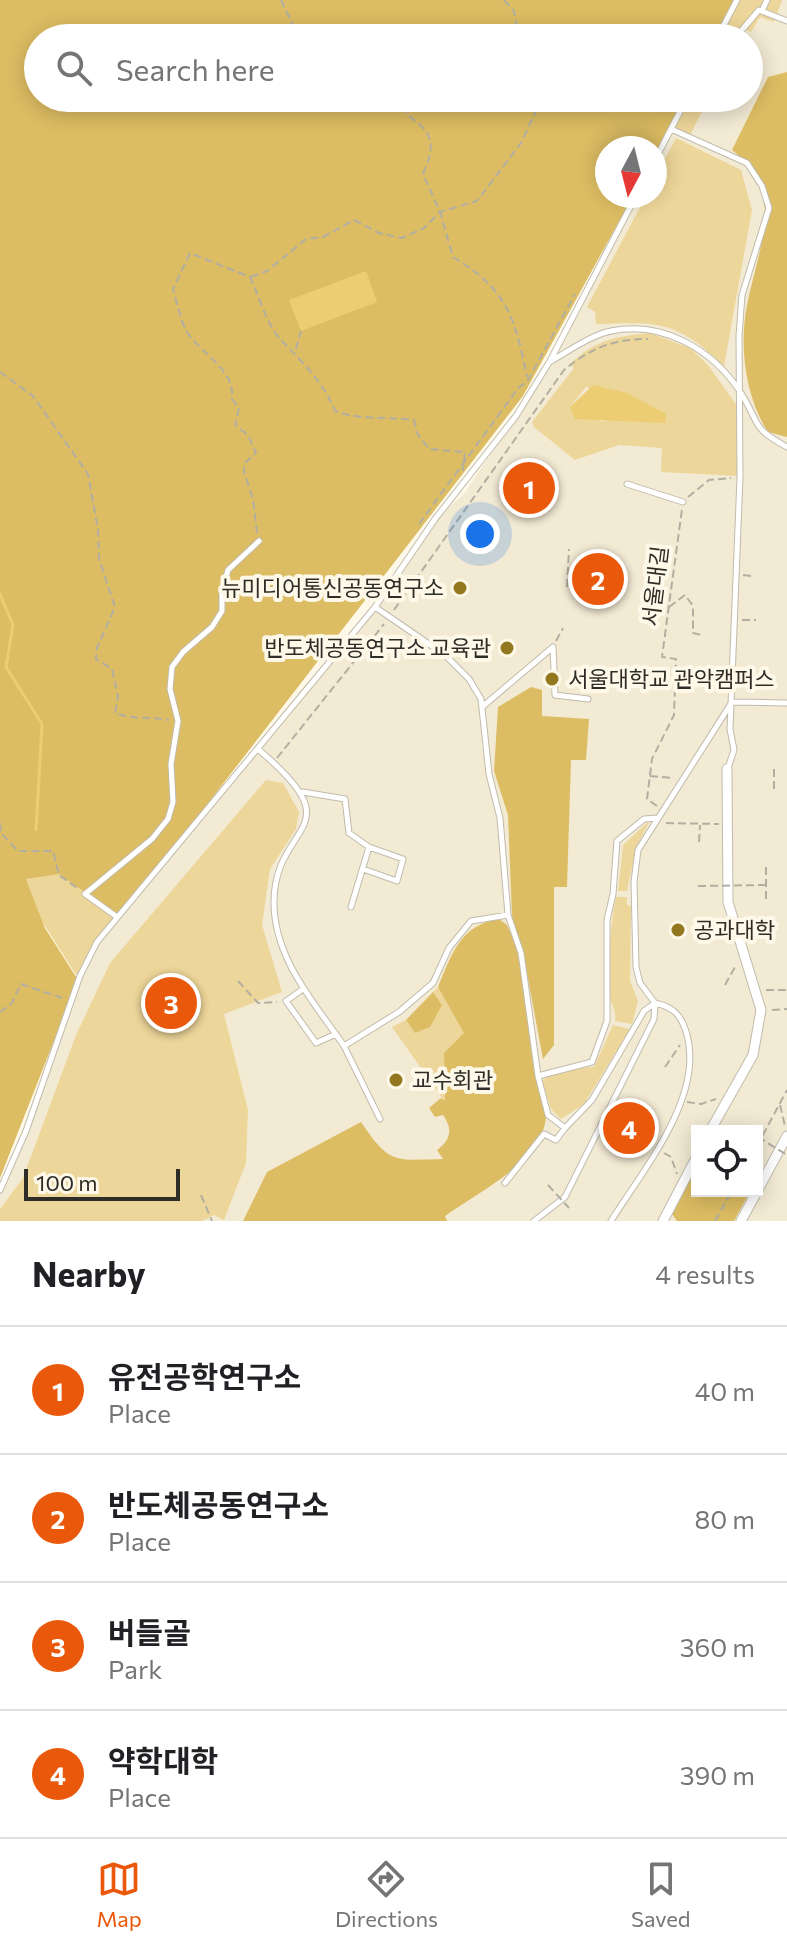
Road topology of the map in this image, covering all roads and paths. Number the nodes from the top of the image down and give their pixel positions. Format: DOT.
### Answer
graph roads {
  1 [pos="281,0"];
  2 [pos="504,0"];
  3 [pos="737,0"];
  4 [pos="767,0"];
  5 [pos="762,11"];
  6 [pos="787,21"];
  7 [pos="293,24"];
  8 [pos="516,24"];
  9 [pos="724,24"];
  10 [pos="746,24"];
  11 [pos="409,112"];
  12 [pos="535,112"];
  13 [pos="680,112"];
  14 [pos="671,129"];
  15 [pos="667,137"];
  16 [pos="630,208"];
  17 [pos="440,212"];
  18 [pos="250,277"];
  19 [pos="578,288"];
  20 [pos="301,331"];
  21 [pos="656,339"];
  22 [pos="296,351"];
  23 [pos="550,361"];
  24 [pos="0,372"];
  25 [pos="528,380"];
  26 [pos="531,393"];
  27 [pos="741,393"];
  28 [pos="787,447"];
  29 [pos="462,467"];
  30 [pos="740,477"];
  31 [pos="467,479"];
  32 [pos="627,484"];
  33 [pos="683,502"];
  34 [pos="419,524"];
  35 [pos="259,541"];
  36 [pos="569,549"];
  37 [pos="742,575"];
  38 [pos="752,576"];
  39 [pos="567,587"];
  40 [pos="375,607"];
  41 [pos="667,609"];
  42 [pos="394,610"];
  43 [pos="741,620"];
  44 [pos="756,620"];
  45 [pos="384,624"];
  46 [pos="563,628"];
  47 [pos="702,635"];
  48 [pos="553,647"];
  49 [pos="588,699"];
  50 [pos="732,702"];
  51 [pos="787,703"];
  52 [pos="482,708"];
  53 [pos="178,721"];
  54 [pos="259,750"];
  55 [pos="273,762"];
  56 [pos="774,767"];
  57 [pos="727,769"];
  58 [pos="774,789"];
  59 [pos="303,792"];
  60 [pos="663,811"];
  61 [pos="658,818"];
  62 [pos="0,823"];
  63 [pos="700,823"];
  64 [pos="727,824"];
  65 [pos="699,842"];
  66 [pos="369,847"];
  67 [pos="766,867"];
  68 [pos="363,869"];
  69 [pos="766,885"];
  70 [pos="698,886"];
  71 [pos="85,894"];
  72 [pos="766,903"];
  73 [pos="351,907"];
  74 [pos="508,915"];
  75 [pos="117,917"];
  76 [pos="742,953"];
  77 [pos="238,981"];
  78 [pos="725,985"];
  79 [pos="303,989"];
  80 [pos="757,990"];
  81 [pos="787,990"];
  82 [pos="62,998"];
  83 [pos="286,1001"];
  84 [pos="655,1003"];
  85 [pos="787,1009"];
  86 [pos="761,1010"];
  87 [pos="0,1012"];
  88 [pos="687,1033"];
  89 [pos="336,1034"];
  90 [pos="344,1046"];
  91 [pos="665,1067"];
  92 [pos="538,1076"];
  93 [pos="787,1090"];
  94 [pos="731,1093"];
  95 [pos="682,1101"];
  96 [pos="780,1104"];
  97 [pos="380,1119"];
  98 [pos="713,1125"];
  99 [pos="565,1128"];
  100 [pos="763,1135"];
  101 [pos="787,1136"];
  102 [pos="763,1140"];
  103 [pos="656,1149"];
  104 [pos="787,1155"];
  105 [pos="691,1167"];
  106 [pos="505,1183"];
  107 [pos="548,1185"];
  108 [pos="681,1185"];
  109 [pos="0,1190"];
  110 [pos="201,1195"];
  111 [pos="730,1197"];
  112 [pos="569,1208"];
  113 [pos="212,1221"];
  114 [pos="534,1221"];
  115 [pos="611,1221"];
  116 [pos="663,1221"];
  117 [pos="715,1221"];
  118 [pos="741,1221"];
  1 -- 7 [label="path"];
  2 -- 8 [label="path"];
  3 -- 9 [label="lane"];
  4 -- 5 [label="lane"];
  5 -- 6 [label="lane"];
  5 -- 10 [label="lane"];
  11 -- 17 [label="path"];
  12 -- 17 [label="path"];
  13 -- 14 [label="lane"];
  14 -- 15 [label="lane"];
  14 -- 27 [label="lane"];
  16 -- 23 [label="lane"];
  17 -- 18 [label="path"];
  17 -- 25 [label="path"];
  18 -- 22 [label="path"];
  18 -- 35 [label="path"];
  19 -- 25 [label="path"];
  20 -- 22 [label="path"];
  21 -- 42 [label="path"];
  22 -- 29 [label="path"];
  23 -- 26 [label="lane"];
  23 -- 27 [label="lane"];
  24 -- 53 [label="path"];
  25 -- 26 [label="path"];
  25 -- 29 [label="path"];
  26 -- 31 [label="lane"];
  27 -- 28 [label="lane"];
  27 -- 30 [label="lane"];
  29 -- 31 [label="path"];
  29 -- 34 [label="path"];
  30 -- 33 [label="path"];
  30 -- 50 [label="lane"];
  31 -- 40 [label="lane"];
  32 -- 33 [label="lane"];
  33 -- 41 [label="path, 서울대길"];
  35 -- 53 [label="lane"];
  36 -- 39 [label="path"];
  37 -- 38 [label="path"];
  40 -- 52 [label="lane"];
  40 -- 54 [label="lane"];
  41 -- 47 [label="path"];
  41 -- 60 [label="path, 서울대길"];
  43 -- 44 [label="path"];
  45 -- 55 [label="path"];
  46 -- 48 [label="path"];
  48 -- 49 [label="lane"];
  48 -- 52 [label="lane"];
  50 -- 51 [label="lane"];
  50 -- 57 [label="lane"];
  50 -- 60 [label="lane"];
  52 -- 74 [label="lane"];
  53 -- 71 [label="lane"];
  54 -- 55 [label="lane"];
  54 -- 75 [label="lane"];
  55 -- 59 [label="lane"];
  56 -- 58 [label="path"];
  57 -- 64 [label="street"];
  59 -- 66 [label="lane"];
  59 -- 79 [label="lane"];
  60 -- 61 [label="lane"];
  61 -- 63 [label="path"];
  61 -- 84 [label="lane"];
  61 -- 92 [label="lane"];
  62 -- 71 [label="path"];
  63 -- 64 [label="path"];
  63 -- 65 [label="path"];
  64 -- 76 [label="street"];
  66 -- 68 [label="lane"];
  66 -- 68 [label="lane"];
  67 -- 69 [label="path"];
  68 -- 73 [label="lane"];
  69 -- 70 [label="path, bridge"];
  69 -- 72 [label="path"];
  71 -- 75 [label="lane"];
  74 -- 90 [label="lane"];
  74 -- 92 [label="lane"];
  75 -- 109 [label="lane"];
  76 -- 78 [label="path"];
  76 -- 80 [label="street"];
  77 -- 83 [label="path"];
  79 -- 83 [label="lane"];
  79 -- 89 [label="lane"];
  80 -- 81 [label="path"];
  80 -- 86 [label="street"];
  82 -- 87 [label="path"];
  83 -- 89 [label="lane"];
  84 -- 88 [label="lane"];
  84 -- 99 [label="lane"];
  84 -- 114 [label="lane"];
  85 -- 86 [label="path"];
  86 -- 94 [label="street"];
  88 -- 91 [label="path"];
  88 -- 95 [label="lane"];
  89 -- 90 [label="lane"];
  90 -- 97 [label="lane"];
  92 -- 99 [label="lane"];
  93 -- 96 [label="path"];
  94 -- 95 [label="path"];
  94 -- 98 [label="street"];
  95 -- 103 [label="lane"];
  96 -- 100 [label="path"];
  96 -- 101 [label="path"];
  99 -- 106 [label="lane"];
  101 -- 118 [label="street"];
  102 -- 104 [label="path, bridge"];
  103 -- 108 [label="path"];
  103 -- 115 [label="lane"];
  105 -- 108 [label="street"];
  107 -- 112 [label="path, bridge"];
  108 -- 116 [label="street"];
  110 -- 113 [label="path"];
  111 -- 117 [label="path"];
}
